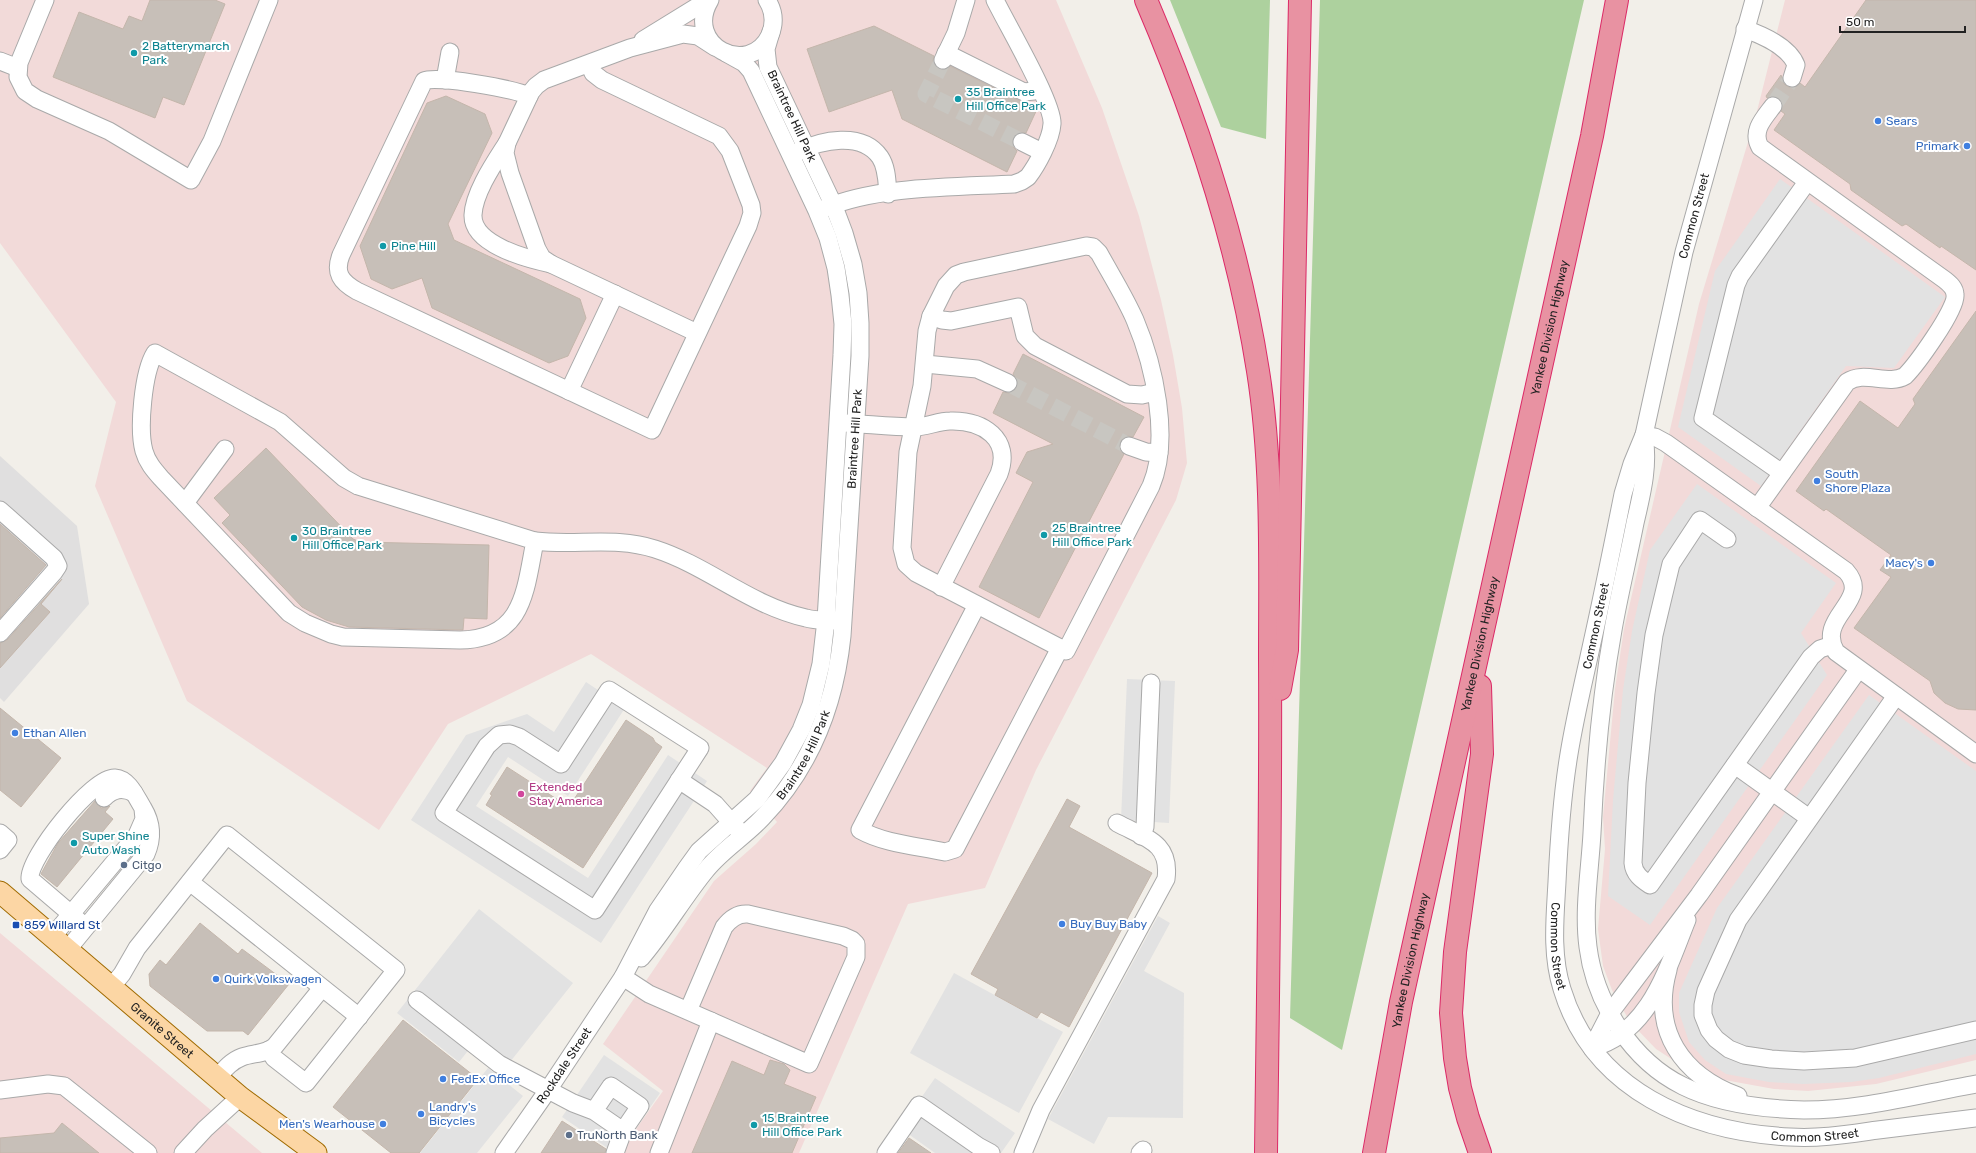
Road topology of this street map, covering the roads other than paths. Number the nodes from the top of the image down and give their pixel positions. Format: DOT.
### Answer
graph roads {
  1 [pos="45,0"];
  2 [pos="268,0"];
  3 [pos="709,0"];
  4 [pos="767,0"];
  5 [pos="966,0"];
  6 [pos="995,0"];
  7 [pos="1146,0"];
  8 [pos="1300,0"];
  9 [pos="1617,0"];
  10 [pos="1633,0"];
  11 [pos="1754,0"];
  12 [pos="1745,30"];
  13 [pos="771,32"];
  14 [pos="630,48"];
  15 [pos="721,50"];
  16 [pos="450,52"];
  17 [pos="0,61"];
  18 [pos="589,64"];
  19 [pos="18,68"];
  20 [pos="1792,78"];
  21 [pos="445,80"];
  22 [pos="1040,88"];
  23 [pos="529,96"];
  24 [pos="1773,106"];
  25 [pos="1592,136"];
  26 [pos="1022,142"];
  27 [pos="507,143"];
  28 [pos="806,147"];
  29 [pos="1042,152"];
  30 [pos="791,155"];
  31 [pos="1807,182"];
  32 [pos="888,194"];
  33 [pos="833,204"];
  34 [pos="817,211"];
  35 [pos="551,264"];
  36 [pos="615,294"];
  37 [pos="931,316"];
  38 [pos="697,333"];
  39 [pos="925,364"];
  40 [pos="1008,383"];
  41 [pos="569,391"];
  42 [pos="1155,392"];
  43 [pos="838,422"];
  44 [pos="855,423"];
  45 [pos="914,427"];
  46 [pos="1644,435"];
  47 [pos="1129,446"];
  48 [pos="225,450"];
  49 [pos="1159,452"];
  50 [pos="1782,473"];
  51 [pos="185,503"];
  52 [pos="1757,508"];
  53 [pos="0,510"];
  54 [pos="1727,539"];
  55 [pos="535,541"];
  56 [pos="941,586"];
  57 [pos="977,605"];
  58 [pos="826,620"];
  59 [pos="843,621"];
  60 [pos="0,633"];
  61 [pos="1832,645"];
  62 [pos="1060,648"];
  63 [pos="1478,656"];
  64 [pos="1858,670"];
  65 [pos="1151,683"];
  66 [pos="1896,696"];
  67 [pos="1270,740"];
  68 [pos="1976,754"];
  69 [pos="1735,765"];
  70 [pos="679,780"];
  71 [pos="1772,792"];
  72 [pos="134,794"];
  73 [pos="104,798"];
  74 [pos="144,809"];
  75 [pos="1809,818"];
  76 [pos="732,823"];
  77 [pos="1117,823"];
  78 [pos="0,834"];
  79 [pos="743,836"];
  80 [pos="1141,836"];
  81 [pos="0,850"];
  82 [pos="190,882"];
  83 [pos="1699,895"];
  84 [pos="6,897"];
  85 [pos="71,914"];
  86 [pos="86,927"];
  87 [pos="60,943"];
  88 [pos="1668,970"];
  89 [pos="623,977"];
  90 [pos="112,986"];
  91 [pos="322,988"];
  92 [pos="417,1000"];
  93 [pos="688,1011"];
  94 [pos="1610,1013"];
  95 [pos="359,1017"];
  96 [pos="711,1021"];
  97 [pos="1976,1030"];
  98 [pos="1623,1033"];
  99 [pos="1592,1048"];
  100 [pos="270,1050"];
  101 [pos="217,1078"];
  102 [pos="1976,1084"];
  103 [pos="0,1090"];
  104 [pos="548,1090"];
  105 [pos="240,1097"];
  106 [pos="1774,1108"];
  107 [pos="594,1111"];
  108 [pos="1976,1118"];
  109 [pos="282,1129"];
  110 [pos="623,1130"];
  111 [pos="506,1152"];
  112 [pos="148,1153"];
  113 [pos="183,1153"];
  114 [pos="299,1153"];
  115 [pos="316,1153"];
  116 [pos="615,1153"];
  117 [pos="660,1153"];
  118 [pos="886,1153"];
  119 [pos="989,1153"];
  120 [pos="1023,1153"];
  121 [pos="1266,1153"];
  122 [pos="1374,1153"];
  123 [pos="1480,1153"];
  1 -- 19 [label="street"];
  2 -- 19 [label="street"];
  3 -- 14 [label="street"];
  3 -- 15 [label="street"];
  4 -- 13 [label="street, Braintree Hill Park"];
  5 -- 22 [label="street"];
  6 -- 22 [label="street"];
  7 -- 67 [label="highway"];
  8 -- 67 [label="highway"];
  9 -- 25 [label="highway"];
  10 -- 25 [label="highway"];
  11 -- 12 [label="street, Common Street"];
  12 -- 20 [label="street"];
  12 -- 46 [label="street, Common Street"];
  13 -- 15 [label="street"];
  13 -- 28 [label="street, Braintree Hill Park"];
  14 -- 15 [label="street, Braintree Hill Park"];
  14 -- 18 [label="street"];
  15 -- 30 [label="street, Braintree Hill Park"];
  16 -- 21 [label="street"];
  17 -- 19 [label="street"];
  18 -- 23 [label="street"];
  18 -- 38 [label="street"];
  21 -- 23 [label="street"];
  21 -- 41 [label="street"];
  22 -- 29 [label="street"];
  23 -- 27 [label="street"];
  24 -- 31 [label="street"];
  25 -- 63 [label="highway, Yankee Division Highway"];
  26 -- 29 [label="street"];
  27 -- 35 [label="street"];
  27 -- 35 [label="street"];
  28 -- 30 [label="street"];
  28 -- 32 [label="street"];
  28 -- 33 [label="street, Braintree Hill Park"];
  29 -- 32 [label="street"];
  30 -- 34 [label="street, Braintree Hill Park"];
  31 -- 50 [label="street"];
  31 -- 50 [label="street"];
  32 -- 33 [label="street"];
  33 -- 34 [label="street"];
  33 -- 44 [label="street, Braintree Hill Park"];
  34 -- 43 [label="street, Braintree Hill Park"];
  35 -- 36 [label="street"];
  36 -- 38 [label="street"];
  36 -- 41 [label="street"];
  37 -- 39 [label="street"];
  37 -- 42 [label="street"];
  37 -- 42 [label="street"];
  38 -- 41 [label="street"];
  39 -- 40 [label="street"];
  39 -- 45 [label="street"];
  42 -- 49 [label="street"];
  43 -- 44 [label="street"];
  43 -- 58 [label="street, Braintree Hill Park"];
  44 -- 45 [label="street"];
  44 -- 59 [label="street, Braintree Hill Park"];
  45 -- 56 [label="street"];
  45 -- 56 [label="street"];
  46 -- 52 [label="street"];
  46 -- 94 [label="street, Common Street"];
  46 -- 99 [label="street, Common Street"];
  47 -- 49 [label="street"];
  48 -- 51 [label="street"];
  49 -- 62 [label="street"];
  50 -- 52 [label="street"];
  51 -- 55 [label="street"];
  51 -- 55 [label="street"];
  52 -- 61 [label="street"];
  53 -- 60 [label="street"];
  54 -- 69 [label="street"];
  55 -- 58 [label="street"];
  56 -- 57 [label="street"];
  57 -- 62 [label="street"];
  57 -- 62 [label="street"];
  58 -- 59 [label="street"];
  58 -- 76 [label="street, Braintree Hill Park"];
  59 -- 79 [label="street, Braintree Hill Park"];
  61 -- 64 [label="street"];
  61 -- 69 [label="street"];
  63 -- 122 [label="highway, Yankee Division Highway"];
  63 -- 123 [label="highway"];
  64 -- 66 [label="street"];
  64 -- 71 [label="street"];
  65 -- 80 [label="street"];
  66 -- 68 [label="street"];
  66 -- 75 [label="street"];
  67 -- 121 [label="highway"];
  69 -- 71 [label="street"];
  70 -- 70 [label="street"];
  70 -- 76 [label="street"];
  71 -- 75 [label="street"];
  71 -- 83 [label="street"];
  72 -- 73 [label="street"];
  72 -- 74 [label="street"];
  72 -- 85 [label="street"];
  74 -- 85 [label="street"];
  74 -- 86 [label="street"];
  75 -- 97 [label="street"];
  76 -- 79 [label="street"];
  76 -- 89 [label="street, Rockdale Street"];
  77 -- 80 [label="street"];
  78 -- 81 [label="street"];
  79 -- 89 [label="street, Rockdale Street"];
  80 -- 120 [label="street"];
  82 -- 90 [label="street"];
  82 -- 91 [label="street"];
  82 -- 95 [label="street"];
  83 -- 88 [label="street"];
  83 -- 94 [label="street"];
  84 -- 87 [label="main road, Granite Street"];
  85 -- 86 [label="street"];
  85 -- 87 [label="street"];
  86 -- 87 [label="street"];
  87 -- 90 [label="main road, Granite Street"];
  88 -- 98 [label="street"];
  88 -- 106 [label="street"];
  89 -- 93 [label="street"];
  89 -- 104 [label="street, Rockdale Street"];
  90 -- 101 [label="main road, Granite Street"];
  91 -- 95 [label="street"];
  91 -- 100 [label="street"];
  92 -- 104 [label="street"];
  93 -- 96 [label="street"];
  93 -- 96 [label="street"];
  94 -- 98 [label="street, Common Street"];
  94 -- 99 [label="street"];
  95 -- 100 [label="street"];
  96 -- 117 [label="street"];
  98 -- 99 [label="street"];
  98 -- 106 [label="street, Common Street"];
  99 -- 108 [label="street, Common Street"];
  100 -- 101 [label="street"];
  101 -- 105 [label="main road, Granite Street"];
  102 -- 106 [label="street, Common Street"];
  103 -- 112 [label="street"];
  104 -- 107 [label="street"];
  104 -- 111 [label="street, Rockdale Street"];
  105 -- 109 [label="main road, Granite Street"];
  105 -- 113 [label="street"];
  107 -- 110 [label="street"];
  107 -- 110 [label="street"];
  109 -- 114 [label="main road"];
  109 -- 115 [label="main road, Granite Street"];
  110 -- 116 [label="street"];
  118 -- 119 [label="street"];
}
